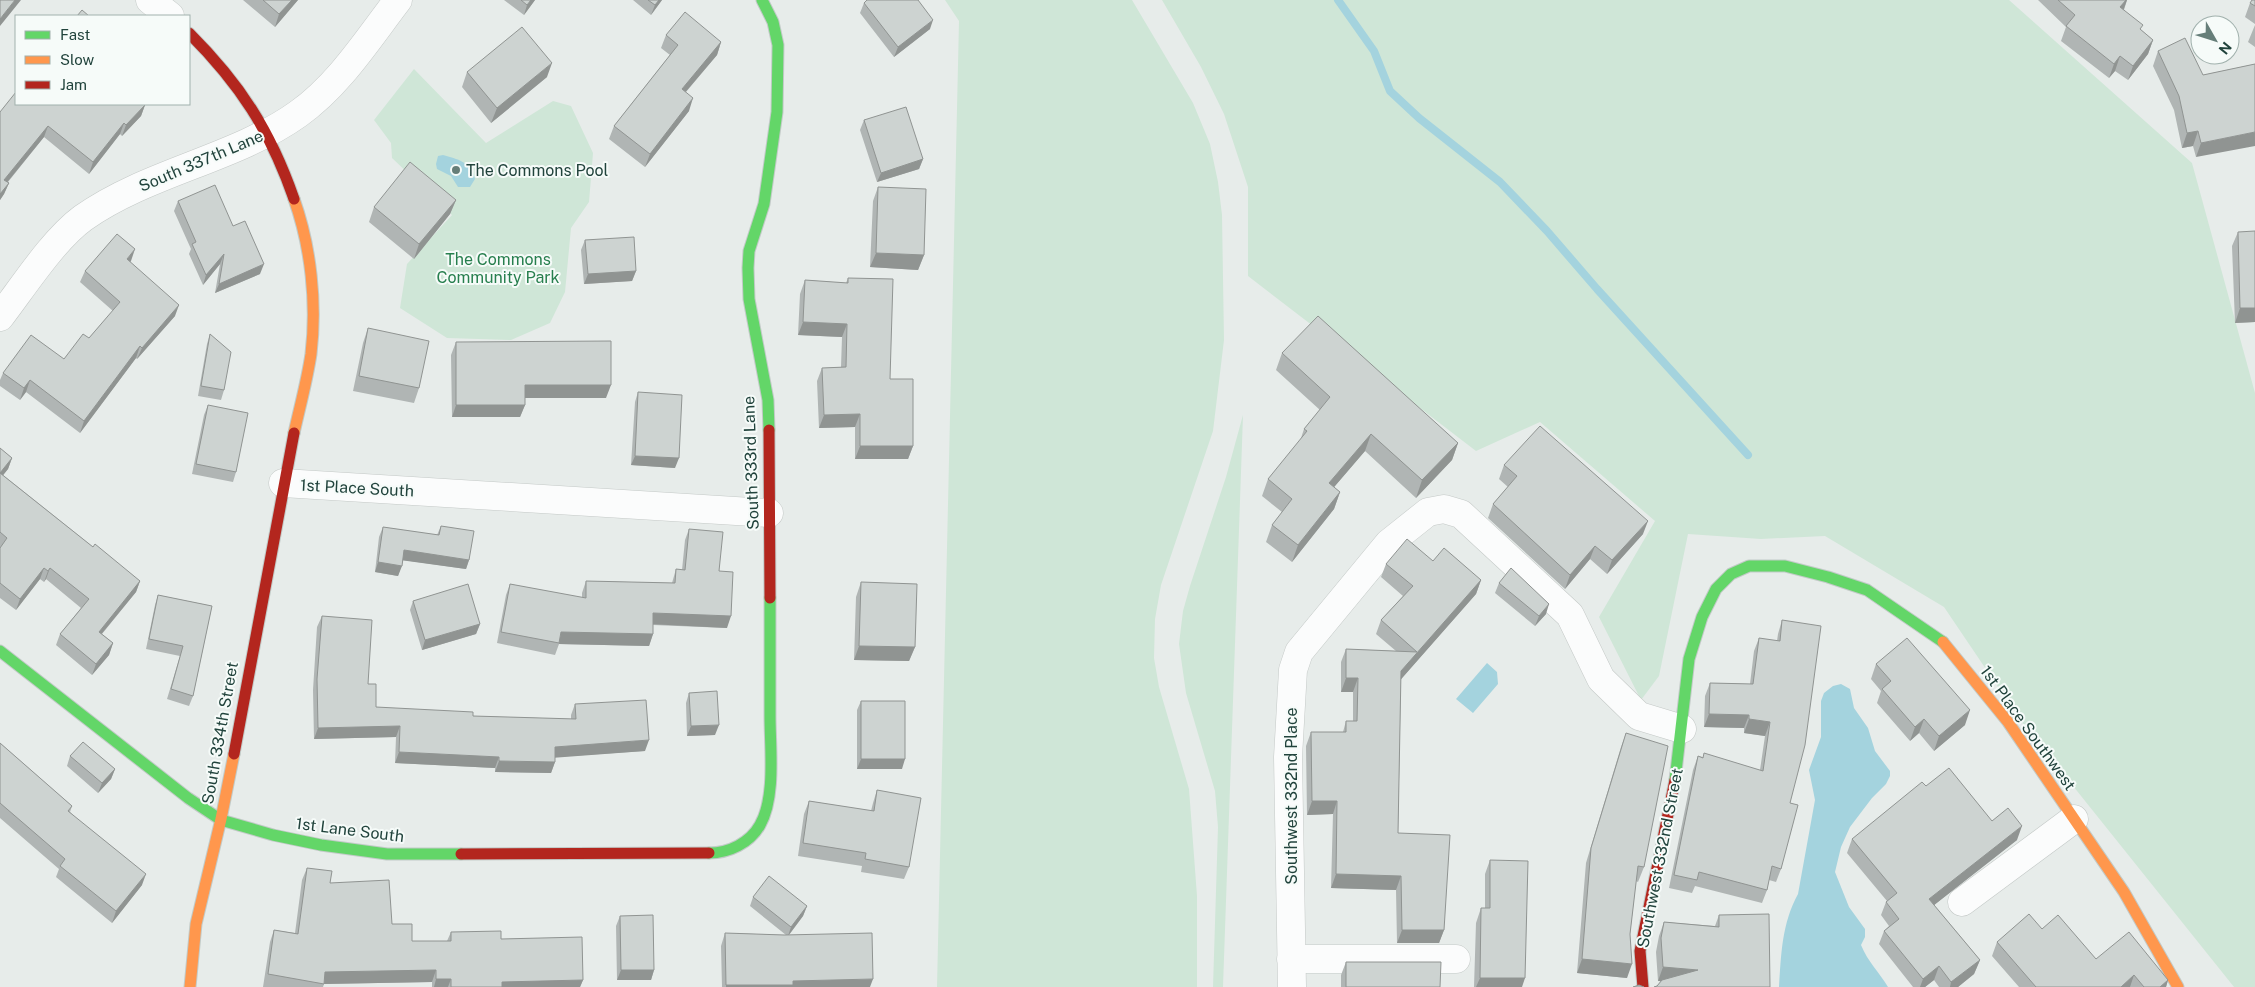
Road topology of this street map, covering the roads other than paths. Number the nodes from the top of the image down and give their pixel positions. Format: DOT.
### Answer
graph roads {
  1 [pos="150,0"];
  2 [pos="398,0"];
  3 [pos="762,0"];
  4 [pos="169,15"];
  5 [pos="190,34"];
  6 [pos="266,134"];
  7 [pos="0,317"];
  8 [pos="283,484"];
  9 [pos="769,513"];
  10 [pos="1785,566"];
  11 [pos="0,651"];
  12 [pos="1682,729"];
  13 [pos="2074,819"];
  14 [pos="221,820"];
  15 [pos="751,838"];
  16 [pos="1962,902"];
  17 [pos="1456,958"];
  18 [pos="1291,959"];
  19 [pos="190,987"];
  20 [pos="1292,987"];
  21 [pos="1643,987"];
  22 [pos="2178,987"];
  1 -- 4 [label="street"];
  2 -- 6 [label="street, South 337th Lane"];
  3 -- 9 [label="street, South 333rd Lane"];
  5 -- 6 [label="street, 1st Place South"];
  6 -- 7 [label="street, South 337th Lane"];
  6 -- 8 [label="street, 1st Place South"];
  8 -- 9 [label="street, 1st Place South"];
  8 -- 14 [label="street, South 334th Street"];
  9 -- 15 [label="street, South 333rd Lane"];
  10 -- 12 [label="street, Southwest 332nd Street"];
  10 -- 13 [label="street, 1st Place Southwest"];
  11 -- 14 [label="street, 1st Lane South"];
  12 -- 18 [label="street, Southwest 332nd Place"];
  12 -- 21 [label="street, Southwest 332nd Street"];
  13 -- 16 [label="street"];
  13 -- 22 [label="street, 1st Place Southwest"];
  14 -- 15 [label="street, 1st Lane South"];
  14 -- 19 [label="street, South 334th Street"];
  17 -- 18 [label="street"];
  18 -- 20 [label="street, Southwest 332nd Place"];
}
